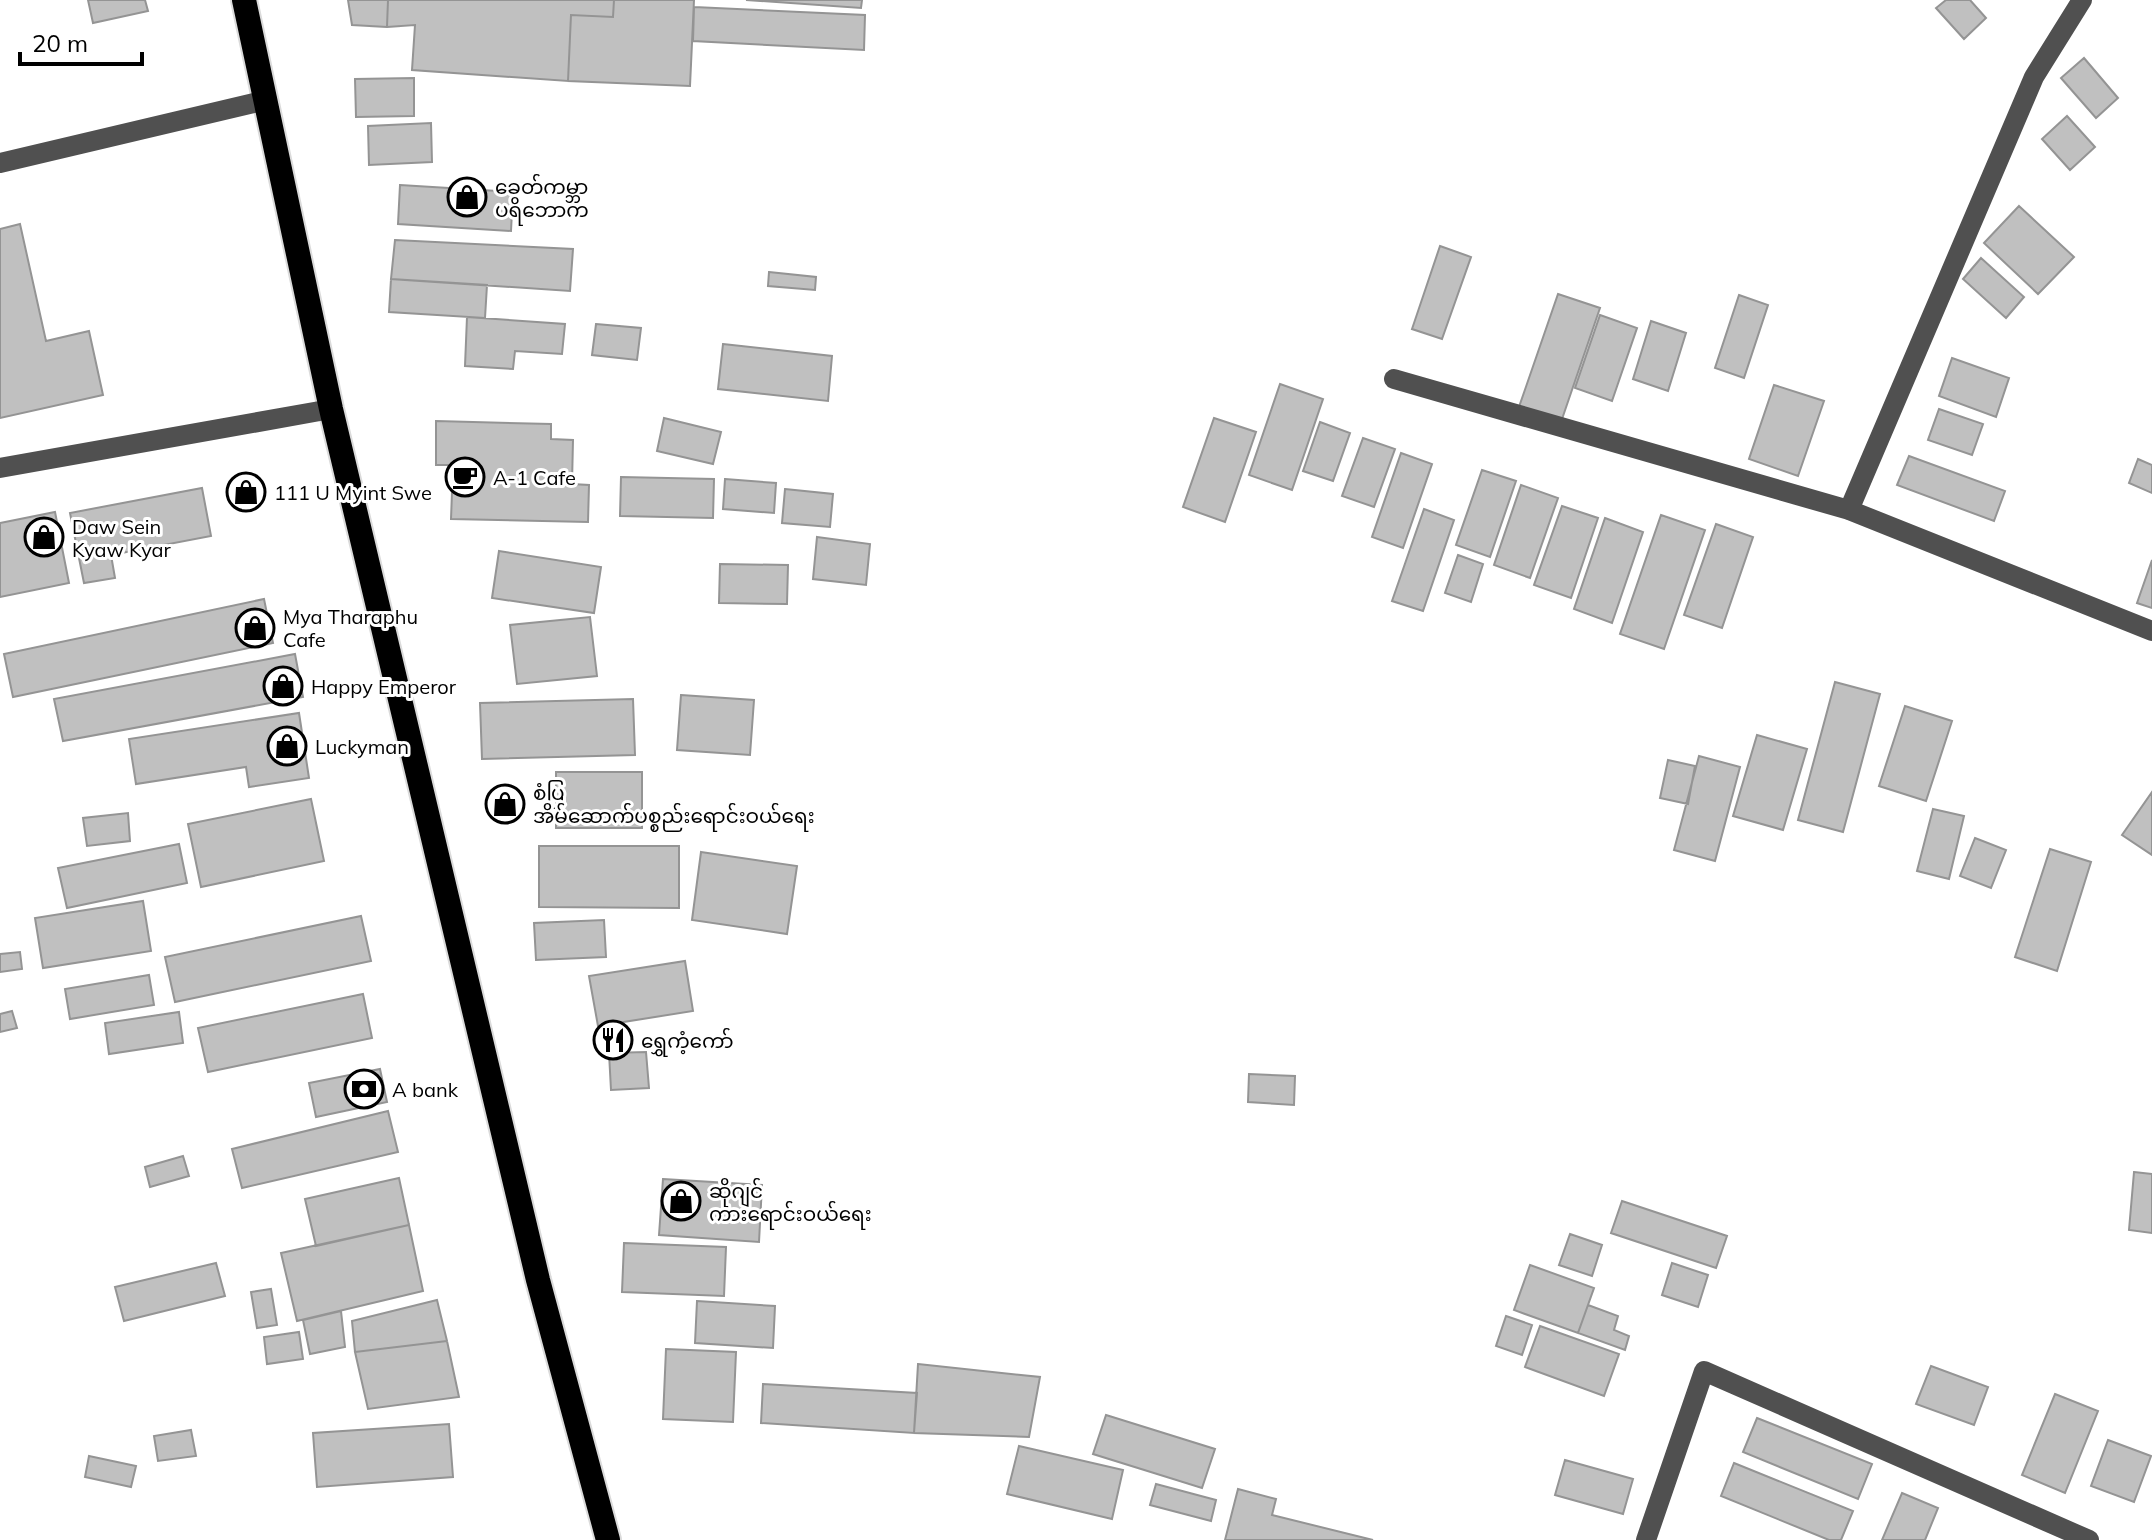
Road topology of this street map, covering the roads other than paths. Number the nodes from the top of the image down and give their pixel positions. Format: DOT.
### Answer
graph roads {
  1 [pos="244,0"];
  2 [pos="2082,0"];
  3 [pos="267,100"];
  4 [pos="0,163"];
  5 [pos="1394,379"];
  6 [pos="331,409"];
  7 [pos="0,468"];
  8 [pos="1849,510"];
  9 [pos="2152,631"];
  10 [pos="2076,1537"];
  11 [pos="608,1540"];
  12 [pos="1646,1540"];
  1 -- 3 [label="highway"];
  2 -- 8 [label="street"];
  3 -- 4 [label="street"];
  3 -- 6 [label="highway"];
  5 -- 8 [label="street"];
  6 -- 7 [label="street"];
  6 -- 11 [label="highway"];
  8 -- 9 [label="street"];
  10 -- 12 [label="street"];
}
